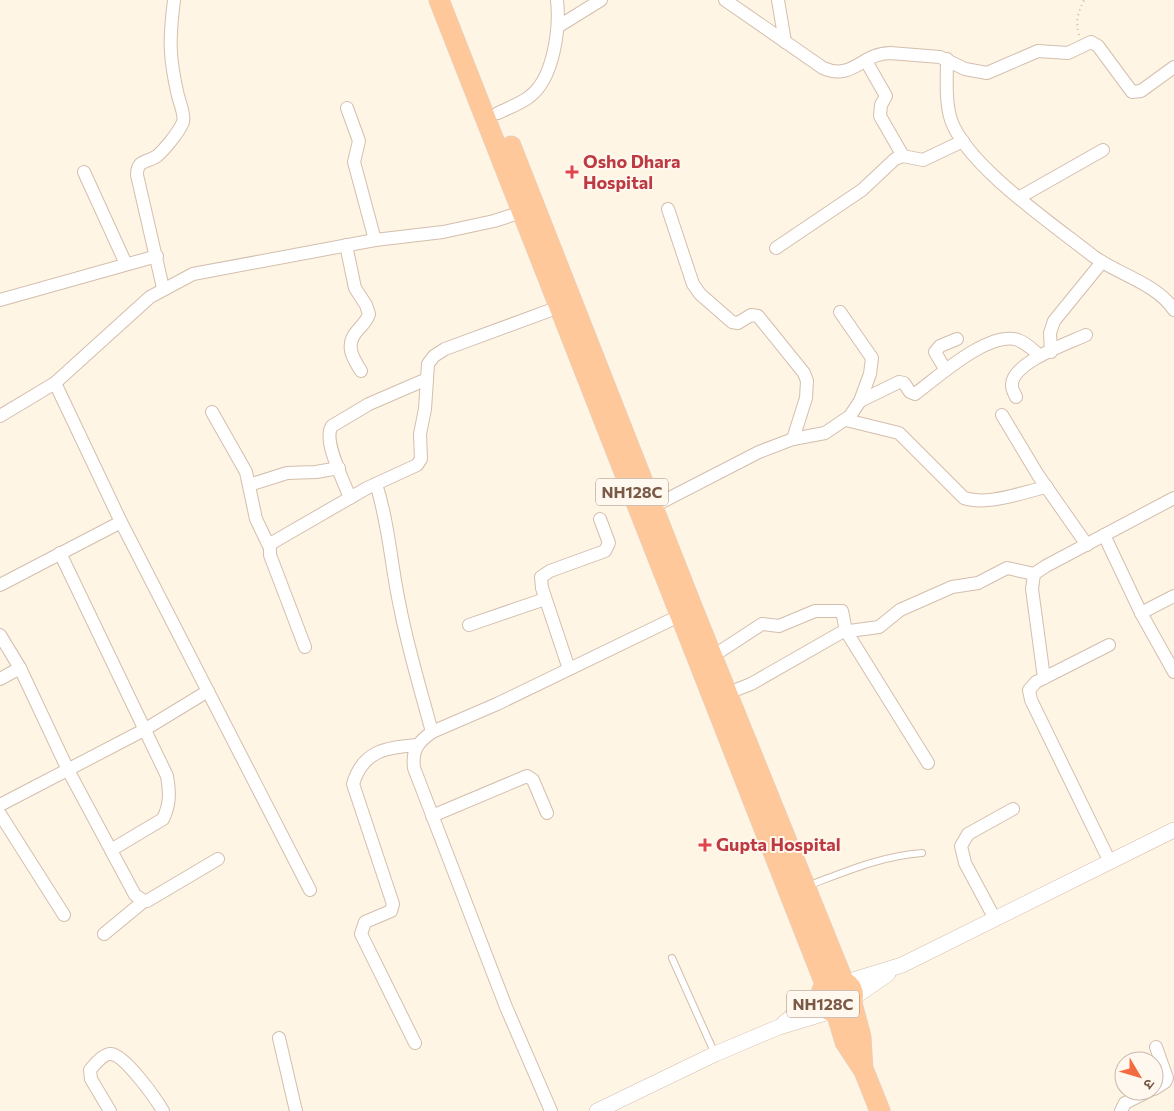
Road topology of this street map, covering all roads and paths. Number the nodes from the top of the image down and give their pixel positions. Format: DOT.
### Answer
graph roads {
  1 [pos="174,0"];
  2 [pos="439,0"];
  3 [pos="454,0"];
  4 [pos="557,0"];
  5 [pos="600,0"];
  6 [pos="725,0"];
  7 [pos="778,0"];
  8 [pos="1084,0"];
  9 [pos="559,26"];
  10 [pos="785,42"];
  11 [pos="1083,46"];
  12 [pos="947,59"];
  13 [pos="866,61"];
  14 [pos="1174,68"];
  15 [pos="347,108"];
  16 [pos="498,113"];
  17 [pos="963,141"];
  18 [pos="1104,150"];
  19 [pos="903,156"];
  20 [pos="84,172"];
  21 [pos="1020,197"];
  22 [pos="528,209"];
  23 [pos="668,209"];
  24 [pos="374,240"];
  25 [pos="346,245"];
  26 [pos="776,248"];
  27 [pos="156,256"];
  28 [pos="1102,262"];
  29 [pos="126,264"];
  30 [pos="163,288"];
  31 [pos="0,300"];
  32 [pos="559,307"];
  33 [pos="1174,310"];
  34 [pos="840,312"];
  35 [pos="1086,335"];
  36 [pos="957,339"];
  37 [pos="1046,354"];
  38 [pos="944,369"];
  39 [pos="361,371"];
  40 [pos="427,379"];
  41 [pos="55,383"];
  42 [pos="1016,398"];
  43 [pos="860,401"];
  44 [pos="212,412"];
  45 [pos="1002,415"];
  46 [pos="0,416"];
  47 [pos="846,420"];
  48 [pos="793,439"];
  49 [pos="339,468"];
  50 [pos="376,484"];
  51 [pos="249,485"];
  52 [pos="1047,487"];
  53 [pos="350,498"];
  54 [pos="1174,498"];
  55 [pos="654,506"];
  56 [pos="600,519"];
  57 [pos="121,522"];
  58 [pos="1104,535"];
  59 [pos="1087,545"];
  60 [pos="268,546"];
  61 [pos="60,553"];
  62 [pos="1034,574"];
  63 [pos="0,585"];
  64 [pos="1174,596"];
  65 [pos="545,599"];
  66 [pos="1141,613"];
  67 [pos="681,615"];
  68 [pos="469,625"];
  69 [pos="846,631"];
  70 [pos="0,635"];
  71 [pos="1109,645"];
  72 [pos="305,646"];
  73 [pos="713,656"];
  74 [pos="20,668"];
  75 [pos="569,669"];
  76 [pos="1174,672"];
  77 [pos="1044,678"];
  78 [pos="0,679"];
  79 [pos="208,691"];
  80 [pos="728,693"];
  81 [pos="144,730"];
  82 [pos="432,732"];
  83 [pos="416,745"];
  84 [pos="928,763"];
  85 [pos="68,770"];
  86 [pos="0,805"];
  87 [pos="1013,809"];
  88 [pos="547,813"];
  89 [pos="0,814"];
  90 [pos="432,816"];
  91 [pos="1174,830"];
  92 [pos="111,850"];
  93 [pos="922,853"];
  94 [pos="218,859"];
  95 [pos="1110,862"];
  96 [pos="804,887"];
  97 [pos="310,890"];
  98 [pos="144,901"];
  99 [pos="64,915"];
  100 [pos="995,919"];
  101 [pos="104,934"];
  102 [pos="672,958"];
  103 [pos="839,995"];
  104 [pos="779,1027"];
  105 [pos="279,1038"];
  106 [pos="415,1043"];
  107 [pos="1156,1047"];
  108 [pos="1157,1051"];
  109 [pos="715,1054"];
  110 [pos="1164,1070"];
  111 [pos="1164,1083"];
  112 [pos="1128,1101"];
  113 [pos="110,1111"];
  114 [pos="163,1111"];
  115 [pos="296,1111"];
  116 [pos="551,1111"];
  117 [pos="598,1111"];
  118 [pos="880,1111"];
  119 [pos="1121,1111"];
  1 -- 27 [label="street"];
  2 -- 22 [label="highway, NH128C"];
  3 -- 16 [label="highway, NH128C"];
  4 -- 9 [label="street"];
  5 -- 9 [label="street"];
  6 -- 10 [label="street"];
  7 -- 10 [label="street"];
  8 -- 11 [label="path"];
  9 -- 16 [label="street"];
  10 -- 13 [label="street"];
  11 -- 12 [label="street"];
  11 -- 14 [label="street"];
  12 -- 13 [label="street"];
  12 -- 17 [label="street"];
  13 -- 19 [label="street"];
  15 -- 24 [label="street"];
  16 -- 22 [label="highway, NH128C"];
  17 -- 19 [label="street"];
  17 -- 21 [label="street"];
  18 -- 21 [label="street"];
  19 -- 26 [label="street"];
  20 -- 29 [label="street"];
  21 -- 28 [label="street"];
  22 -- 24 [label="street"];
  22 -- 32 [label="highway, NH128C"];
  22 -- 55 [label="highway, NH128C"];
  23 -- 48 [label="street"];
  24 -- 25 [label="street"];
  25 -- 30 [label="street"];
  25 -- 39 [label="street"];
  27 -- 29 [label="street"];
  27 -- 30 [label="street"];
  28 -- 33 [label="street"];
  28 -- 37 [label="street"];
  29 -- 31 [label="street"];
  30 -- 41 [label="street"];
  32 -- 40 [label="street"];
  32 -- 67 [label="highway, NH128C"];
  34 -- 43 [label="street"];
  35 -- 37 [label="street"];
  36 -- 38 [label="street"];
  37 -- 38 [label="street"];
  37 -- 42 [label="street"];
  38 -- 43 [label="street"];
  40 -- 49 [label="street"];
  40 -- 50 [label="street"];
  41 -- 46 [label="street"];
  41 -- 57 [label="street"];
  43 -- 47 [label="street"];
  44 -- 51 [label="street"];
  45 -- 52 [label="street"];
  47 -- 48 [label="street"];
  47 -- 52 [label="street"];
  48 -- 55 [label="street"];
  49 -- 51 [label="street"];
  49 -- 53 [label="street"];
  50 -- 53 [label="street"];
  50 -- 82 [label="street"];
  51 -- 60 [label="street"];
  52 -- 59 [label="street"];
  53 -- 60 [label="street"];
  54 -- 58 [label="street"];
  55 -- 73 [label="highway, NH128C"];
  56 -- 65 [label="street"];
  57 -- 61 [label="street"];
  57 -- 79 [label="street"];
  58 -- 59 [label="street"];
  58 -- 66 [label="street"];
  59 -- 62 [label="street"];
  60 -- 72 [label="street"];
  61 -- 63 [label="street"];
  61 -- 81 [label="street"];
  62 -- 69 [label="street"];
  62 -- 77 [label="street"];
  64 -- 66 [label="street"];
  65 -- 68 [label="street"];
  65 -- 75 [label="street"];
  66 -- 76 [label="street"];
  67 -- 75 [label="street"];
  67 -- 103 [label="highway, NH128C"];
  69 -- 73 [label="street"];
  69 -- 80 [label="street"];
  69 -- 84 [label="street"];
  70 -- 74 [label="street"];
  71 -- 77 [label="street"];
  73 -- 80 [label="highway, NH128C"];
  74 -- 78 [label="street"];
  74 -- 85 [label="street"];
  75 -- 82 [label="street"];
  77 -- 95 [label="street"];
  79 -- 81 [label="street"];
  79 -- 97 [label="street"];
  80 -- 96 [label="highway, NH128C"];
  81 -- 85 [label="street"];
  81 -- 92 [label="street"];
  82 -- 83 [label="street"];
  83 -- 90 [label="street"];
  83 -- 106 [label="street"];
  85 -- 86 [label="street"];
  85 -- 92 [label="street"];
  87 -- 100 [label="street"];
  88 -- 90 [label="street"];
  89 -- 99 [label="street"];
  90 -- 116 [label="street"];
  91 -- 95 [label="street"];
  92 -- 98 [label="street"];
  93 -- 96 [label="lane"];
  94 -- 98 [label="street"];
  95 -- 100 [label="street"];
  96 -- 103 [label="highway, NH128C"];
  98 -- 101 [label="street"];
  100 -- 103 [label="street"];
  102 -- 109 [label="lane"];
  103 -- 104 [label="street"];
  103 -- 104 [label="street"];
  103 -- 118 [label="highway, NH128C"];
  104 -- 109 [label="street"];
  105 -- 115 [label="street"];
  107 -- 108 [label="street"];
  109 -- 117 [label="street"];
  110 -- 111 [label="street"];
  112 -- 119 [label="street"];
  113 -- 114 [label="street"];
}
